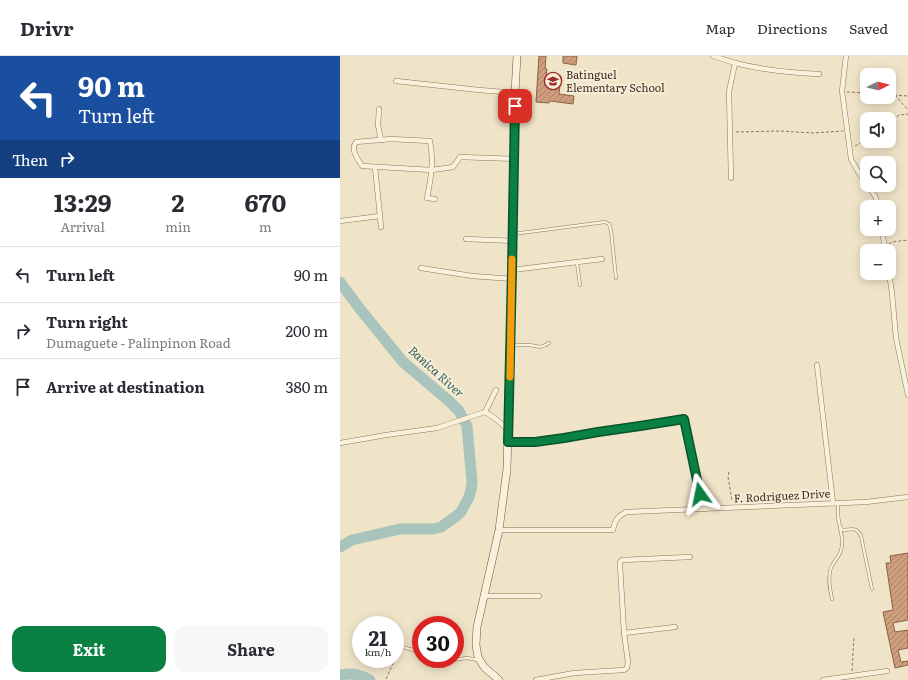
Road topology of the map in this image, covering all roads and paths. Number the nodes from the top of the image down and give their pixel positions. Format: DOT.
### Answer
graph roads {
  1 [pos="517,56"];
  2 [pos="714,56"];
  3 [pos="846,56"];
  4 [pos="735,63"];
  5 [pos="819,74"];
  6 [pos="396,81"];
  7 [pos="515,92"];
  8 [pos="842,92"];
  9 [pos="860,93"];
  10 [pos="896,95"];
  11 [pos="896,96"];
  12 [pos="908,96"];
  13 [pos="379,109"];
  14 [pos="908,110"];
  15 [pos="908,114"];
  16 [pos="896,117"];
  17 [pos="847,130"];
  18 [pos="730,132"];
  19 [pos="381,140"];
  20 [pos="860,143"];
  21 [pos="849,149"];
  22 [pos="514,159"];
  23 [pos="375,167"];
  24 [pos="432,170"];
  25 [pos="860,175"];
  26 [pos="731,178"];
  27 [pos="435,199"];
  28 [pos="380,216"];
  29 [pos="340,221"];
  30 [pos="381,227"];
  31 [pos="513,238"];
  32 [pos="466,239"];
  33 [pos="908,240"];
  34 [pos="890,244"];
  35 [pos="602,259"];
  36 [pos="577,263"];
  37 [pos="421,268"];
  38 [pos="512,270"];
  39 [pos="616,278"];
  40 [pos="512,279"];
  41 [pos="890,280"];
  42 [pos="580,285"];
  43 [pos="549,343"];
  44 [pos="510,346"];
  45 [pos="817,366"];
  46 [pos="496,390"];
  47 [pos="908,395"];
  48 [pos="485,412"];
  49 [pos="508,431"];
  50 [pos="508,442"];
  51 [pos="340,443"];
  52 [pos="729,472"];
  53 [pos="908,497"];
  54 [pos="835,503"];
  55 [pos="734,508"];
  56 [pos="704,509"];
  57 [pos="840,527"];
  58 [pos="499,530"];
  59 [pos="690,557"];
  60 [pos="872,589"];
  61 [pos="484,596"];
  62 [pos="538,596"];
  63 [pos="832,599"];
  64 [pos="675,627"];
  65 [pos="624,632"];
  66 [pos="854,636"];
  67 [pos="464,658"];
  68 [pos="480,661"];
  69 [pos="391,668"];
  70 [pos="887,671"];
  71 [pos="851,676"];
  72 [pos="386,679"];
  73 [pos="499,680"];
  74 [pos="536,680"];
  75 [pos="823,680"];
  1 -- 7 [label="main road"];
  2 -- 4 [label="street"];
  3 -- 8 [label="street"];
  4 -- 5 [label="street"];
  4 -- 18 [label="street"];
  6 -- 7 [label="street"];
  7 -- 22 [label="main road"];
  8 -- 9 [label="path"];
  8 -- 17 [label="street"];
  10 -- 12 [label="path"];
  11 -- 14 [label="path"];
  13 -- 19 [label="street"];
  15 -- 16 [label="path"];
  17 -- 18 [label="path"];
  17 -- 21 [label="street"];
  18 -- 26 [label="street"];
  19 -- 23 [label="street"];
  19 -- 24 [label="street"];
  20 -- 21 [label="path"];
  21 -- 25 [label="street"];
  22 -- 24 [label="street"];
  22 -- 31 [label="main road"];
  23 -- 24 [label="street"];
  23 -- 28 [label="street"];
  24 -- 27 [label="street"];
  28 -- 29 [label="street"];
  28 -- 30 [label="street"];
  31 -- 32 [label="street"];
  31 -- 38 [label="main road"];
  31 -- 39 [label="lane"];
  33 -- 34 [label="path"];
  35 -- 36 [label="street"];
  36 -- 38 [label="street"];
  36 -- 42 [label="lane"];
  37 -- 40 [label="street"];
  38 -- 40 [label="main road"];
  40 -- 44 [label="main road"];
  41 -- 47 [label="street"];
  43 -- 44 [label="lane"];
  44 -- 49 [label="main road"];
  45 -- 54 [label="street"];
  46 -- 48 [label="street"];
  48 -- 49 [label="street"];
  48 -- 51 [label="street"];
  49 -- 50 [label="main road"];
  50 -- 56 [label="street"];
  50 -- 58 [label="main road"];
  52 -- 55 [label="path"];
  53 -- 54 [label="street, F. Rodriguez Drive"];
  54 -- 55 [label="street, F. Rodriguez Drive"];
  54 -- 57 [label="lane"];
  55 -- 56 [label="street, F. Rodriguez Drive"];
  56 -- 58 [label="street, F. Rodriguez Drive"];
  57 -- 60 [label="lane"];
  57 -- 63 [label="lane"];
  58 -- 61 [label="main road"];
  59 -- 65 [label="street"];
  61 -- 62 [label="street"];
  61 -- 68 [label="main road"];
  64 -- 65 [label="street"];
  65 -- 74 [label="street"];
  66 -- 71 [label="path"];
  67 -- 68 [label="lane"];
  68 -- 73 [label="main road"];
  69 -- 72 [label="path"];
  70 -- 71 [label="street"];
  71 -- 75 [label="street"];
}
